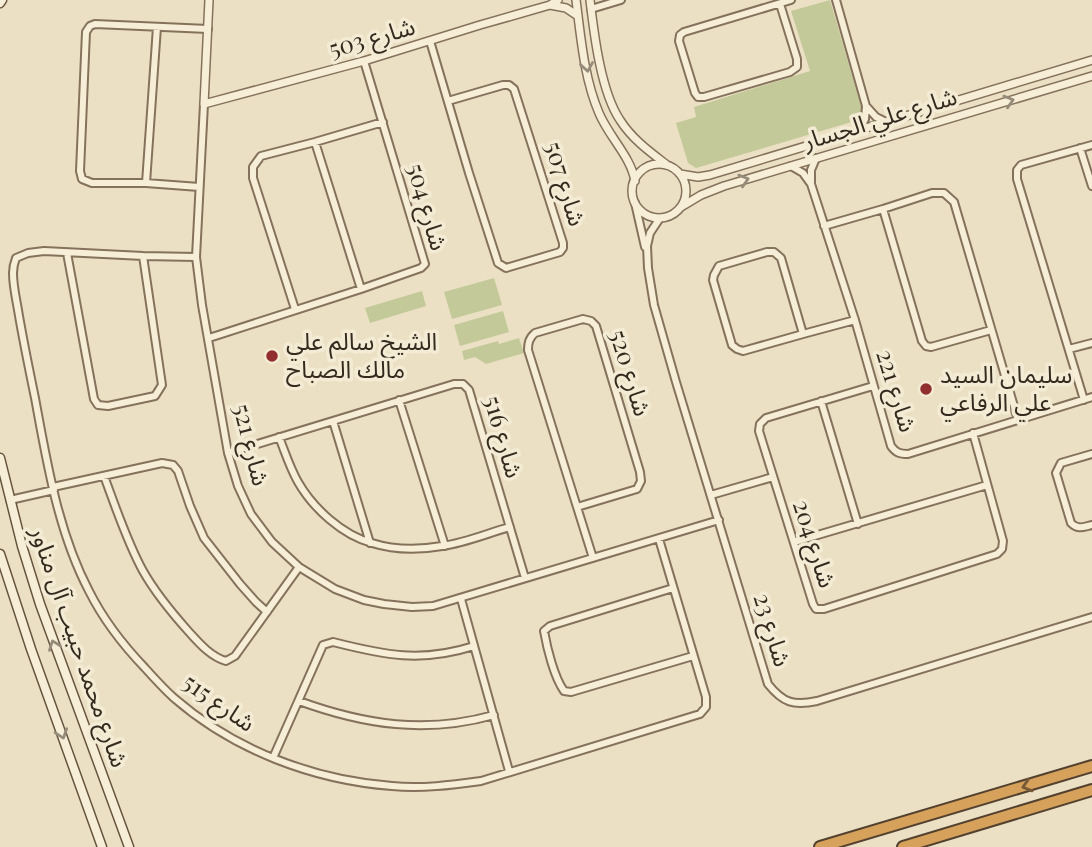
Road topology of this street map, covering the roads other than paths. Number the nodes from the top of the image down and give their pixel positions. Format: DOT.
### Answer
graph roads {
  1 [pos="209,0"];
  2 [pos="558,0"];
  3 [pos="576,0"];
  4 [pos="621,0"];
  5 [pos="791,0"];
  6 [pos="836,0"];
  7 [pos="590,4"];
  8 [pos="780,4"];
  9 [pos="550,5"];
  10 [pos="578,17"];
  11 [pos="157,27"];
  12 [pos="208,29"];
  13 [pos="430,41"];
  14 [pos="1092,60"];
  15 [pos="364,61"];
  16 [pos="1092,76"];
  17 [pos="971,96"];
  18 [pos="447,101"];
  19 [pos="204,104"];
  20 [pos="866,106"];
  21 [pos="938,106"];
  22 [pos="974,111"];
  23 [pos="943,120"];
  24 [pos="383,122"];
  25 [pos="886,122"];
  26 [pos="859,130"];
  27 [pos="315,142"];
  28 [pos="1092,145"];
  29 [pos="1080,148"];
  30 [pos="816,158"];
  31 [pos="667,165"];
  32 [pos="791,166"];
  33 [pos="680,174"];
  34 [pos="635,181"];
  35 [pos="146,183"];
  36 [pos="811,184"];
  37 [pos="1092,186"];
  38 [pos="199,187"];
  39 [pos="635,203"];
  40 [pos="681,207"];
  41 [pos="883,209"];
  42 [pos="660,218"];
  43 [pos="824,226"];
  44 [pos="67,253"];
  45 [pos="143,256"];
  46 [pos="647,256"];
  47 [pos="196,257"];
  48 [pos="361,289"];
  49 [pos="295,309"];
  50 [pos="855,320"];
  51 [pos="991,330"];
  52 [pos="803,334"];
  53 [pos="209,338"];
  54 [pos="1092,343"];
  55 [pos="1069,349"];
  56 [pos="873,386"];
  57 [pos="1092,397"];
  58 [pos="400,400"];
  59 [pos="1084,400"];
  60 [pos="821,401"];
  61 [pos="1018,420"];
  62 [pos="333,421"];
  63 [pos="973,433"];
  64 [pos="279,437"];
  65 [pos="228,453"];
  66 [pos="1092,454"];
  67 [pos="0,458"];
  68 [pos="104,477"];
  69 [pos="773,477"];
  70 [pos="988,485"];
  71 [pos="54,489"];
  72 [pos="711,495"];
  73 [pos="10,500"];
  74 [pos="577,507"];
  75 [pos="719,520"];
  76 [pos="858,524"];
  77 [pos="1092,525"];
  78 [pos="510,527"];
  79 [pos="659,539"];
  80 [pos="794,542"];
  81 [pos="370,543"];
  82 [pos="445,546"];
  83 [pos="0,554"];
  84 [pos="593,558"];
  85 [pos="299,567"];
  86 [pos="525,578"];
  87 [pos="673,589"];
  88 [pos="461,599"];
  89 [pos="267,612"];
  90 [pos="1092,617"];
  91 [pos="474,646"];
  92 [pos="693,656"];
  93 [pos="299,701"];
  94 [pos="494,715"];
  95 [pos="273,758"];
  96 [pos="1092,766"];
  97 [pos="509,771"];
  98 [pos="1092,790"];
  99 [pos="102,847"];
  100 [pos="129,847"];
  101 [pos="821,847"];
  102 [pos="903,847"];
  1 -- 12 [label="street, شارع 521"];
  2 -- 9 [label="street, شارع 503"];
  3 -- 10 [label="street"];
  4 -- 7 [label="street"];
  5 -- 8 [label="street"];
  6 -- 20 [label="street"];
  7 -- 31 [label="street"];
  8 -- 8 [label="street"];
  9 -- 10 [label="street"];
  9 -- 13 [label="street, شارع 503"];
  10 -- 34 [label="street, one-way"];
  11 -- 12 [label="street"];
  11 -- 35 [label="street"];
  11 -- 35 [label="street"];
  12 -- 19 [label="street, شارع 521"];
  13 -- 15 [label="street, شارع 503"];
  13 -- 18 [label="street, شارع 507"];
  14 -- 17 [label="street, شارع علي الجسار"];
  15 -- 19 [label="street, شارع 503"];
  15 -- 24 [label="street, شارع 504"];
  22 -- 16 [label="street, شارع علي الجسار, one-way"];
  17 -- 21 [label="street, شارع علي الجسار"];
  17 -- 22 [label="street"];
  18 -- 18 [label="street, شارع 507"];
  19 -- 38 [label="street, شارع 521"];
  20 -- 25 [label="street"];
  20 -- 26 [label="street"];
  21 -- 23 [label="street"];
  21 -- 25 [label="street, شارع علي الجسار"];
  22 -- 23 [label="street, شارع علي الجسار"];
  23 -- 30 [label="street, شارع علي الجسار"];
  24 -- 27 [label="street"];
  24 -- 48 [label="street, شارع 504"];
  25 -- 26 [label="street, شارع علي الجسار"];
  26 -- 33 [label="street, شارع علي الجسار"];
  27 -- 48 [label="street"];
  27 -- 49 [label="street"];
  28 -- 29 [label="street"];
  29 -- 37 [label="street"];
  29 -- 55 [label="street"];
  30 -- 32 [label="street, شارع علي الجسار"];
  30 -- 36 [label="street, شارع 221"];
  31 -- 33 [label="street"];
  31 -- 34 [label="street"];
  32 -- 36 [label="street"];
  40 -- 32 [label="street, شارع علي الجسار, one-way"];
  33 -- 40 [label="street"];
  34 -- 39 [label="street"];
  35 -- 38 [label="street"];
  36 -- 43 [label="street, شارع 221"];
  38 -- 47 [label="street, شارع 521"];
  39 -- 42 [label="street"];
  39 -- 46 [label="street, شارع 23"];
  40 -- 42 [label="street"];
  41 -- 43 [label="street"];
  41 -- 51 [label="street"];
  41 -- 51 [label="street"];
  42 -- 46 [label="street, شارع 23"];
  43 -- 50 [label="street, شارع 221"];
  44 -- 45 [label="street, شارع 515"];
  44 -- 45 [label="street"];
  44 -- 71 [label="street, شارع 515"];
  45 -- 47 [label="street, شارع 515"];
  46 -- 72 [label="street, شارع 23"];
  47 -- 53 [label="street, شارع 521"];
  48 -- 49 [label="street, شارع 504"];
  49 -- 53 [label="street, شارع 504"];
  50 -- 52 [label="street"];
  50 -- 56 [label="street, شارع 221"];
  51 -- 61 [label="street"];
  52 -- 52 [label="street"];
  53 -- 65 [label="street, شارع 521"];
  54 -- 55 [label="street"];
  55 -- 59 [label="street"];
  56 -- 60 [label="street, شارع 204"];
  56 -- 63 [label="street, شارع 221"];
  57 -- 59 [label="street, شارع 221"];
  58 -- 62 [label="street, شارع 516"];
  58 -- 78 [label="street, شارع 516"];
  58 -- 82 [label="street"];
  59 -- 61 [label="street, شارع 221"];
  60 -- 69 [label="street, شارع 204"];
  60 -- 76 [label="street"];
  61 -- 63 [label="street, شارع 221"];
  62 -- 64 [label="street, شارع 516"];
  62 -- 81 [label="street"];
  63 -- 70 [label="street, شارع 204"];
  64 -- 65 [label="street, شارع 516"];
  64 -- 81 [label="street"];
  65 -- 85 [label="street, شارع 521"];
  66 -- 77 [label="street"];
  67 -- 73 [label="main road, شارع محمد حبيب آل مناور"];
  68 -- 71 [label="street"];
  68 -- 89 [label="street"];
  68 -- 89 [label="street"];
  69 -- 72 [label="street"];
  69 -- 80 [label="street, شارع 204"];
  70 -- 76 [label="street"];
  70 -- 80 [label="street, شارع 204"];
  71 -- 73 [label="street"];
  71 -- 95 [label="street, شارع 515"];
  72 -- 75 [label="street, شارع 23"];
  100 -- 73 [label="main road, شارع محمد حبيب آل مناور, one-way"];
  74 -- 74 [label="street, شارع 520"];
  74 -- 84 [label="street, شارع 520"];
  75 -- 79 [label="street, شارع 521"];
  75 -- 90 [label="street, شارع 23"];
  76 -- 80 [label="street"];
  78 -- 82 [label="street"];
  78 -- 86 [label="street, شارع 516"];
  79 -- 84 [label="street, شارع 521"];
  79 -- 87 [label="street, شارع 515"];
  81 -- 82 [label="street"];
  83 -- 99 [label="main road, شارع محمد حبيب آل مناور, one-way"];
  84 -- 86 [label="street, شارع 521"];
  85 -- 88 [label="street, شارع 521"];
  85 -- 89 [label="street"];
  86 -- 88 [label="street, شارع 521"];
  87 -- 92 [label="street, شارع 515"];
  87 -- 92 [label="street"];
  88 -- 91 [label="street"];
  91 -- 93 [label="street"];
  91 -- 94 [label="street"];
  92 -- 97 [label="street, شارع 515"];
  93 -- 94 [label="street"];
  93 -- 95 [label="street"];
  94 -- 97 [label="street"];
  95 -- 97 [label="street, شارع 515"];
  96 -- 101 [label="highway, one-way"];
  98 -- 102 [label="highway"];
}
